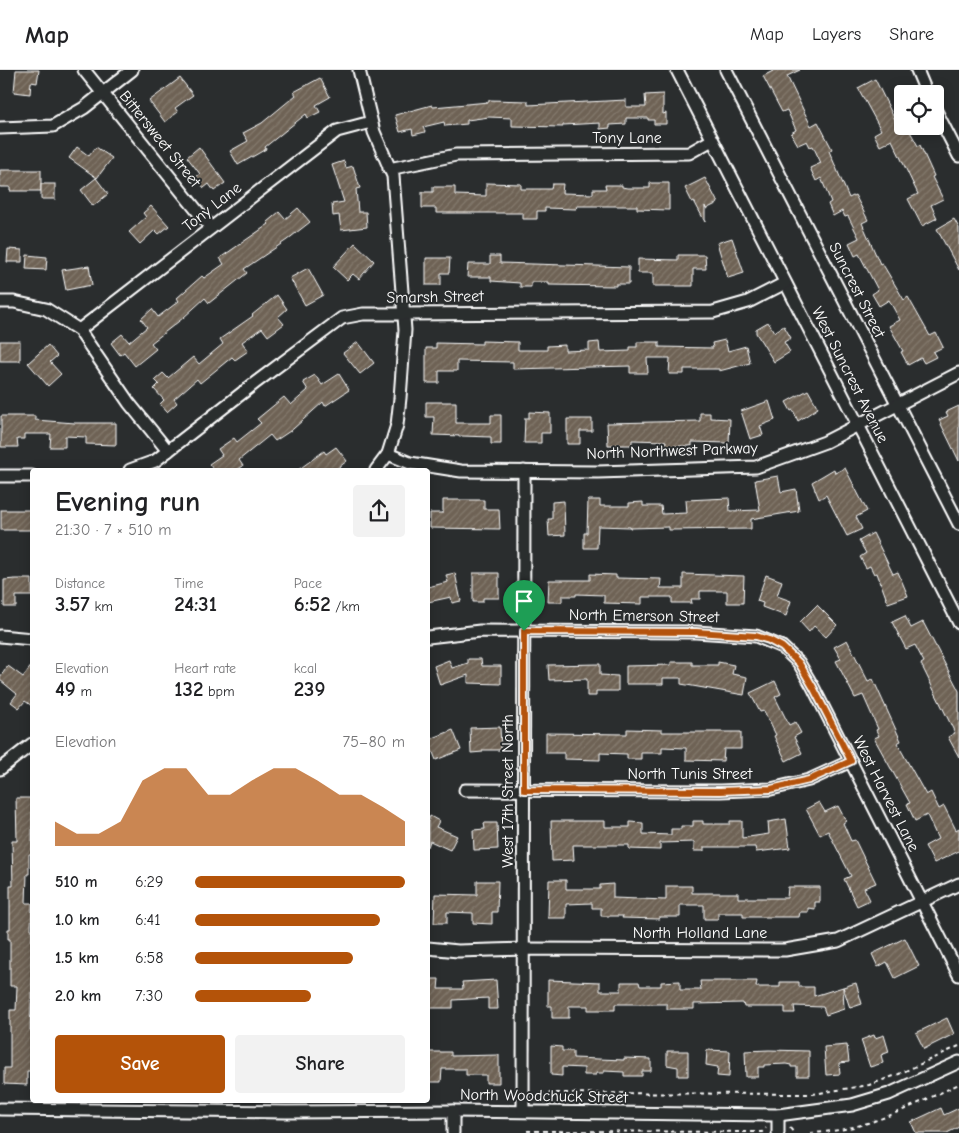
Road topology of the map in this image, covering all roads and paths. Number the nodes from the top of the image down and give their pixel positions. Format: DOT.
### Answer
graph roads {
  1 [pos="84,70"];
  2 [pos="132,70"];
  3 [pos="359,70"];
  4 [pos="677,70"];
  5 [pos="726,70"];
  6 [pos="916,70"];
  7 [pos="923,85"];
  8 [pos="102,92"];
  9 [pos="371,122"];
  10 [pos="944,127"];
  11 [pos="0,128"];
  12 [pos="712,140"];
  13 [pos="959,156"];
  14 [pos="389,169"];
  15 [pos="211,228"];
  16 [pos="784,283"];
  17 [pos="0,302"];
  18 [pos="403,314"];
  19 [pos="79,330"];
  20 [pos="959,373"];
  21 [pos="898,404"];
  22 [pos="857,425"];
  23 [pos="168,451"];
  24 [pos="388,454"];
  25 [pos="136,468"];
  26 [pos="378,468"];
  27 [pos="524,471"];
  28 [pos="0,476"];
  29 [pos="30,476"];
  30 [pos="959,524"];
  31 [pos="959,623"];
  32 [pos="524,631"];
  33 [pos="0,636"];
  34 [pos="430,637"];
  35 [pos="30,639"];
  36 [pos="769,640"];
  37 [pos="30,749"];
  38 [pos="851,761"];
  39 [pos="0,769"];
  40 [pos="465,790"];
  41 [pos="524,790"];
  42 [pos="959,884"];
  43 [pos="922,902"];
  44 [pos="430,948"];
  45 [pos="524,949"];
  46 [pos="959,975"];
  47 [pos="959,1046"];
  48 [pos="959,1062"];
  49 [pos="959,1084"];
  50 [pos="540,1093"];
  51 [pos="66,1105"];
  52 [pos="0,1109"];
  53 [pos="453,1111"];
  54 [pos="523,1111"];
  55 [pos="778,1115"];
  56 [pos="778,1130"];
  57 [pos="527,1131"];
  58 [pos="453,1133"];
  59 [pos="762,1133"];
  60 [pos="794,1133"];
  61 [pos="810,1133"];
  1 -- 8 [label="street, Bittersweet Street"];
  2 -- 8 [label="street"];
  3 -- 9 [label="street"];
  4 -- 12 [label="street, West Suncrest Avenue"];
  5 -- 21 [label="street, Suncrest Street"];
  6 -- 7 [label="street"];
  8 -- 11 [label="street"];
  8 -- 15 [label="street, Bittersweet Street"];
  9 -- 14 [label="street"];
  9 -- 15 [label="street, Tony Lane"];
  10 -- 13 [label="street"];
  12 -- 14 [label="street, Tony Lane"];
  12 -- 16 [label="street, West Suncrest Avenue"];
  14 -- 18 [label="street"];
  15 -- 19 [label="street, Tony Lane"];
  16 -- 18 [label="street, Smarsh Street"];
  16 -- 22 [label="street, West Suncrest Avenue"];
  17 -- 19 [label="street"];
  18 -- 23 [label="street, Smarsh Street"];
  18 -- 24 [label="street"];
  19 -- 23 [label="street"];
  20 -- 21 [label="street, North Northwest Parkway"];
  21 -- 22 [label="street, North Northwest Parkway"];
  21 -- 30 [label="street, Suncrest Street"];
  22 -- 27 [label="street, North Northwest Parkway"];
  22 -- 31 [label="street, West Suncrest Avenue"];
  23 -- 25 [label="street, Smarsh Street"];
  24 -- 26 [label="street"];
  24 -- 27 [label="street, North Northwest Parkway"];
  27 -- 32 [label="street, West 17th Street North"];
  28 -- 29 [label="street"];
  32 -- 34 [label="street, North Emerson Street"];
  32 -- 36 [label="street, North Emerson Street"];
  32 -- 41 [label="street, West 17th Street North"];
  33 -- 35 [label="street"];
  36 -- 38 [label="street, West Harvest Lane"];
  37 -- 39 [label="street"];
  38 -- 41 [label="street, North Tunis Street"];
  38 -- 43 [label="street, West Harvest Lane"];
  40 -- 41 [label="street, North Tunis Street"];
  41 -- 45 [label="street, West 17th Street North"];
  42 -- 43 [label="street, North Holland Lane"];
  43 -- 45 [label="street, North Holland Lane"];
  43 -- 46 [label="street, West Harvest Lane"];
  44 -- 45 [label="street, North Holland Lane"];
  45 -- 54 [label="street, West 17th Street North"];
  47 -- 50 [label="path"];
  48 -- 55 [label="street, North Woodchuck Street"];
  49 -- 61 [label="path"];
  51 -- 52 [label="street, North Woodchuck Street"];
  51 -- 53 [label="street, North Woodchuck Street"];
  53 -- 54 [label="street, North Woodchuck Street"];
  53 -- 58 [label="street"];
  54 -- 55 [label="street, North Woodchuck Street"];
  55 -- 56 [label="street"];
  56 -- 59 [label="path"];
  56 -- 60 [label="path"];
  57 -- 59 [label="path"];
}
